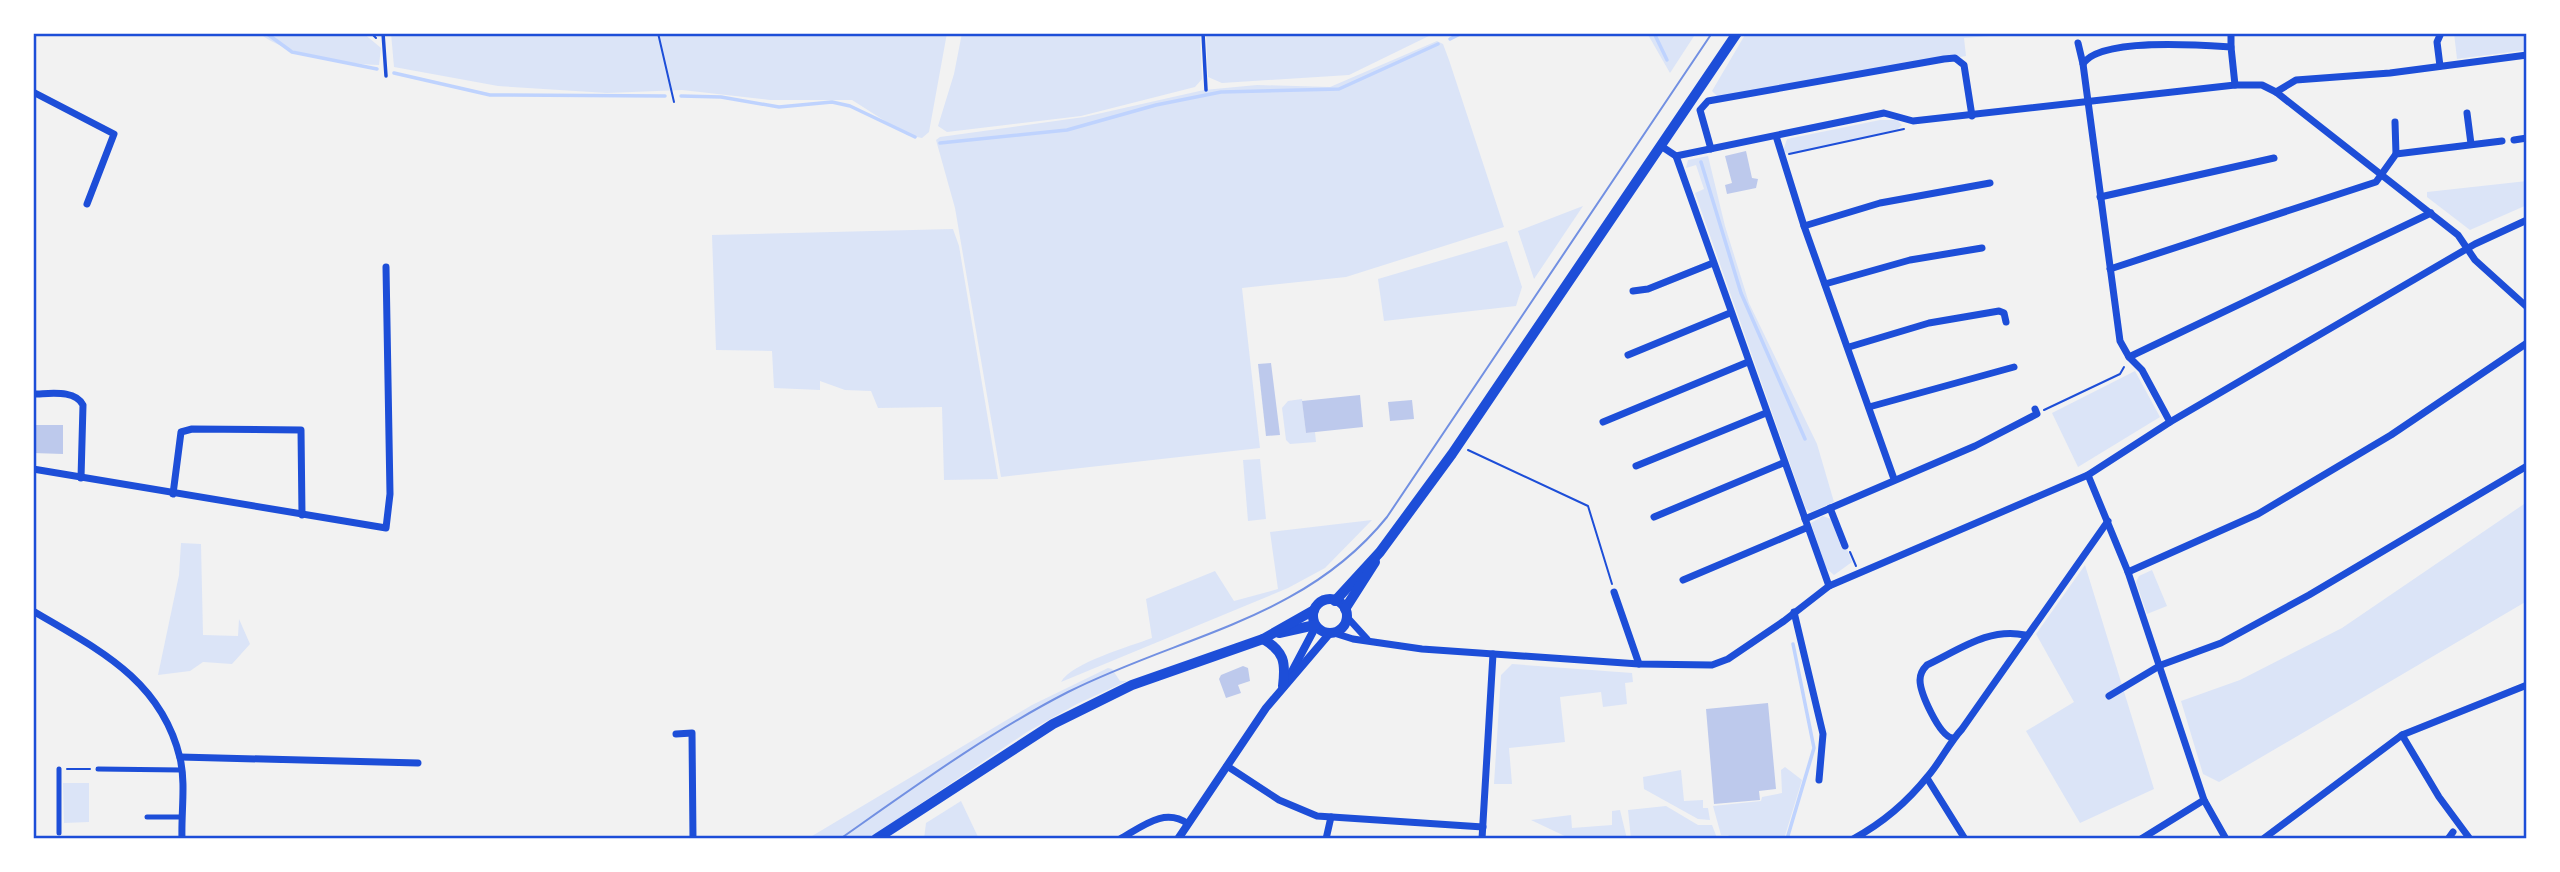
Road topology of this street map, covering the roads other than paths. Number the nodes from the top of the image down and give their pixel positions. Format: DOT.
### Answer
graph roads {
  1 [pos="383,33"];
  2 [pos="1203,33"];
  3 [pos="1737,33"];
  4 [pos="2231,33"];
  5 [pos="2441,33"];
  6 [pos="2078,43"];
  7 [pos="2231,47"];
  8 [pos="2527,55"];
  9 [pos="2083,64"];
  10 [pos="2440,66"];
  11 [pos="386,76"];
  12 [pos="2235,85"];
  13 [pos="1206,90"];
  14 [pos="33,92"];
  15 [pos="2276,92"];
  16 [pos="2087,102"];
  17 [pos="2467,113"];
  18 [pos="1972,116"];
  19 [pos="2395,122"];
  20 [pos="1776,135"];
  21 [pos="2527,138"];
  22 [pos="2514,139"];
  23 [pos="2502,141"];
  24 [pos="2471,144"];
  25 [pos="1661,146"];
  26 [pos="1711,149"];
  27 [pos="2396,154"];
  28 [pos="1676,156"];
  29 [pos="2274,159"];
  30 [pos="2383,175"];
  31 [pos="1990,183"];
  32 [pos="2100,197"];
  33 [pos="87,204"];
  34 [pos="2431,213"];
  35 [pos="2527,220"];
  36 [pos="1804,226"];
  37 [pos="1982,248"];
  38 [pos="2467,249"];
  39 [pos="1713,263"];
  40 [pos="386,267"];
  41 [pos="2110,269"];
  42 [pos="1825,284"];
  43 [pos="1633,291"];
  44 [pos="2527,307"];
  45 [pos="1730,313"];
  46 [pos="2006,322"];
  47 [pos="2527,343"];
  48 [pos="1849,347"];
  49 [pos="1628,355"];
  50 [pos="2129,357"];
  51 [pos="1748,362"];
  52 [pos="2014,367"];
  53 [pos="33,394"];
  54 [pos="1869,407"];
  55 [pos="2036,411"];
  56 [pos="1766,413"];
  57 [pos="1603,422"];
  58 [pos="2170,422"];
  59 [pos="1783,463"];
  60 [pos="1636,466"];
  61 [pos="2527,466"];
  62 [pos="33,469"];
  63 [pos="2088,475"];
  64 [pos="81,478"];
  65 [pos="1894,479"];
  66 [pos="173,494"];
  67 [pos="1830,508"];
  68 [pos="302,514"];
  69 [pos="1654,516"];
  70 [pos="1805,519"];
  71 [pos="2108,521"];
  72 [pos="1807,528"];
  73 [pos="1845,546"];
  74 [pos="1380,552"];
  75 [pos="2129,572"];
  76 [pos="1683,580"];
  77 [pos="1829,586"];
  78 [pos="1614,592"];
  79 [pos="1335,601"];
  80 [pos="1314,610"];
  81 [pos="33,611"];
  82 [pos="1794,612"];
  83 [pos="1346,613"];
  84 [pos="1316,625"];
  85 [pos="1332,633"];
  86 [pos="2025,635"];
  87 [pos="1267,637"];
  88 [pos="1368,639"];
  89 [pos="1493,654"];
  90 [pos="1639,664"];
  91 [pos="2161,664"];
  92 [pos="1286,683"];
  93 [pos="2527,685"];
  94 [pos="2109,696"];
  95 [pos="676,734"];
  96 [pos="2402,735"];
  97 [pos="1952,738"];
  98 [pos="180,757"];
  99 [pos="418,763"];
  100 [pos="1227,766"];
  101 [pos="59,769"];
  102 [pos="98,769"];
  103 [pos="181,770"];
  104 [pos="1927,778"];
  105 [pos="1819,780"];
  106 [pos="2204,800"];
  107 [pos="147,817"];
  108 [pos="181,817"];
  109 [pos="1331,817"];
  110 [pos="1188,824"];
  111 [pos="1483,827"];
  112 [pos="59,833"];
  113 [pos="182,839"];
  114 [pos="693,839"];
  115 [pos="876,839"];
  116 [pos="1120,839"];
  117 [pos="1178,839"];
  118 [pos="1326,839"];
  119 [pos="1482,839"];
  120 [pos="1853,839"];
  121 [pos="1965,839"];
  122 [pos="2141,839"];
  123 [pos="2226,839"];
  124 [pos="2263,839"];
  125 [pos="2470,839"];
  1 -- 11 [label="lane"];
  2 -- 13 [label="lane"];
  3 -- 25 [label="main road"];
  4 -- 7 [label="street"];
  5 -- 10 [label="street"];
  6 -- 9 [label="street"];
  7 -- 9 [label="street"];
  7 -- 12 [label="street"];
  8 -- 10 [label="street"];
  9 -- 16 [label="street"];
  10 -- 15 [label="street"];
  12 -- 15 [label="street"];
  12 -- 16 [label="street"];
  14 -- 33 [label="street"];
  15 -- 30 [label="street"];
  16 -- 18 [label="street"];
  16 -- 32 [label="street"];
  17 -- 24 [label="street"];
  18 -- 20 [label="street"];
  18 -- 26 [label="street"];
  19 -- 27 [label="street"];
  20 -- 26 [label="street"];
  20 -- 36 [label="street"];
  21 -- 22 [label="street"];
  23 -- 24 [label="street"];
  24 -- 27 [label="street"];
  25 -- 28 [label="street"];
  25 -- 74 [label="main road"];
  26 -- 28 [label="street"];
  27 -- 30 [label="street"];
  28 -- 39 [label="street"];
  29 -- 32 [label="street"];
  30 -- 34 [label="street"];
  30 -- 41 [label="street"];
  31 -- 36 [label="street"];
  32 -- 41 [label="street"];
  34 -- 38 [label="street"];
  34 -- 50 [label="street"];
  35 -- 38 [label="street"];
  36 -- 42 [label="street"];
  37 -- 42 [label="street"];
  38 -- 44 [label="street"];
  38 -- 58 [label="street"];
  39 -- 43 [label="street"];
  39 -- 45 [label="street"];
  40 -- 68 [label="street"];
  41 -- 50 [label="street"];
  42 -- 48 [label="street"];
  45 -- 49 [label="street"];
  45 -- 51 [label="street"];
  46 -- 48 [label="street"];
  47 -- 75 [label="street"];
  48 -- 54 [label="street"];
  50 -- 58 [label="street"];
  51 -- 56 [label="street"];
  51 -- 57 [label="street"];
  52 -- 54 [label="street"];
  53 -- 64 [label="street"];
  54 -- 65 [label="street"];
  55 -- 65 [label="street"];
  56 -- 59 [label="street"];
  56 -- 60 [label="street"];
  58 -- 63 [label="street"];
  59 -- 69 [label="street"];
  59 -- 70 [label="street"];
  61 -- 91 [label="street"];
  62 -- 64 [label="street"];
  63 -- 71 [label="street"];
  63 -- 77 [label="street"];
  64 -- 66 [label="street"];
  65 -- 67 [label="street"];
  66 -- 68 [label="street"];
  66 -- 68 [label="street"];
  67 -- 70 [label="street"];
  67 -- 73 [label="street"];
  70 -- 72 [label="street"];
  71 -- 75 [label="street"];
  71 -- 86 [label="street"];
  72 -- 76 [label="street"];
  72 -- 77 [label="street"];
  74 -- 79 [label="main road"];
  74 -- 83 [label="main road"];
  75 -- 91 [label="street"];
  77 -- 82 [label="street"];
  78 -- 90 [label="street"];
  79 -- 80 [label="main road"];
  79 -- 83 [label="main road"];
  80 -- 84 [label="main road"];
  80 -- 87 [label="main road"];
  81 -- 98 [label="street"];
  82 -- 90 [label="street"];
  82 -- 105 [label="street"];
  83 -- 85 [label="main road"];
  83 -- 88 [label="street"];
  84 -- 85 [label="main road"];
  84 -- 87 [label="main road"];
  84 -- 92 [label="street"];
  85 -- 88 [label="street"];
  85 -- 92 [label="street"];
  86 -- 97 [label="street"];
  86 -- 97 [label="street"];
  87 -- 92 [label="main road"];
  87 -- 115 [label="main road"];
  88 -- 89 [label="street"];
  89 -- 90 [label="street"];
  89 -- 111 [label="street"];
  91 -- 94 [label="street"];
  91 -- 106 [label="street"];
  92 -- 100 [label="street"];
  93 -- 96 [label="street"];
  95 -- 114 [label="street"];
  96 -- 124 [label="street"];
  96 -- 125 [label="street"];
  97 -- 104 [label="street"];
  98 -- 99 [label="street"];
  98 -- 103 [label="street"];
  100 -- 109 [label="street"];
  100 -- 110 [label="street"];
  101 -- 112 [label="street"];
  102 -- 103 [label="street"];
  103 -- 108 [label="street"];
  104 -- 120 [label="street"];
  104 -- 121 [label="street"];
  106 -- 122 [label="street"];
  106 -- 123 [label="street"];
  107 -- 108 [label="street"];
  108 -- 113 [label="street"];
  109 -- 111 [label="street"];
  109 -- 118 [label="street"];
  110 -- 116 [label="street"];
  110 -- 117 [label="street"];
  111 -- 119 [label="street"];
}
